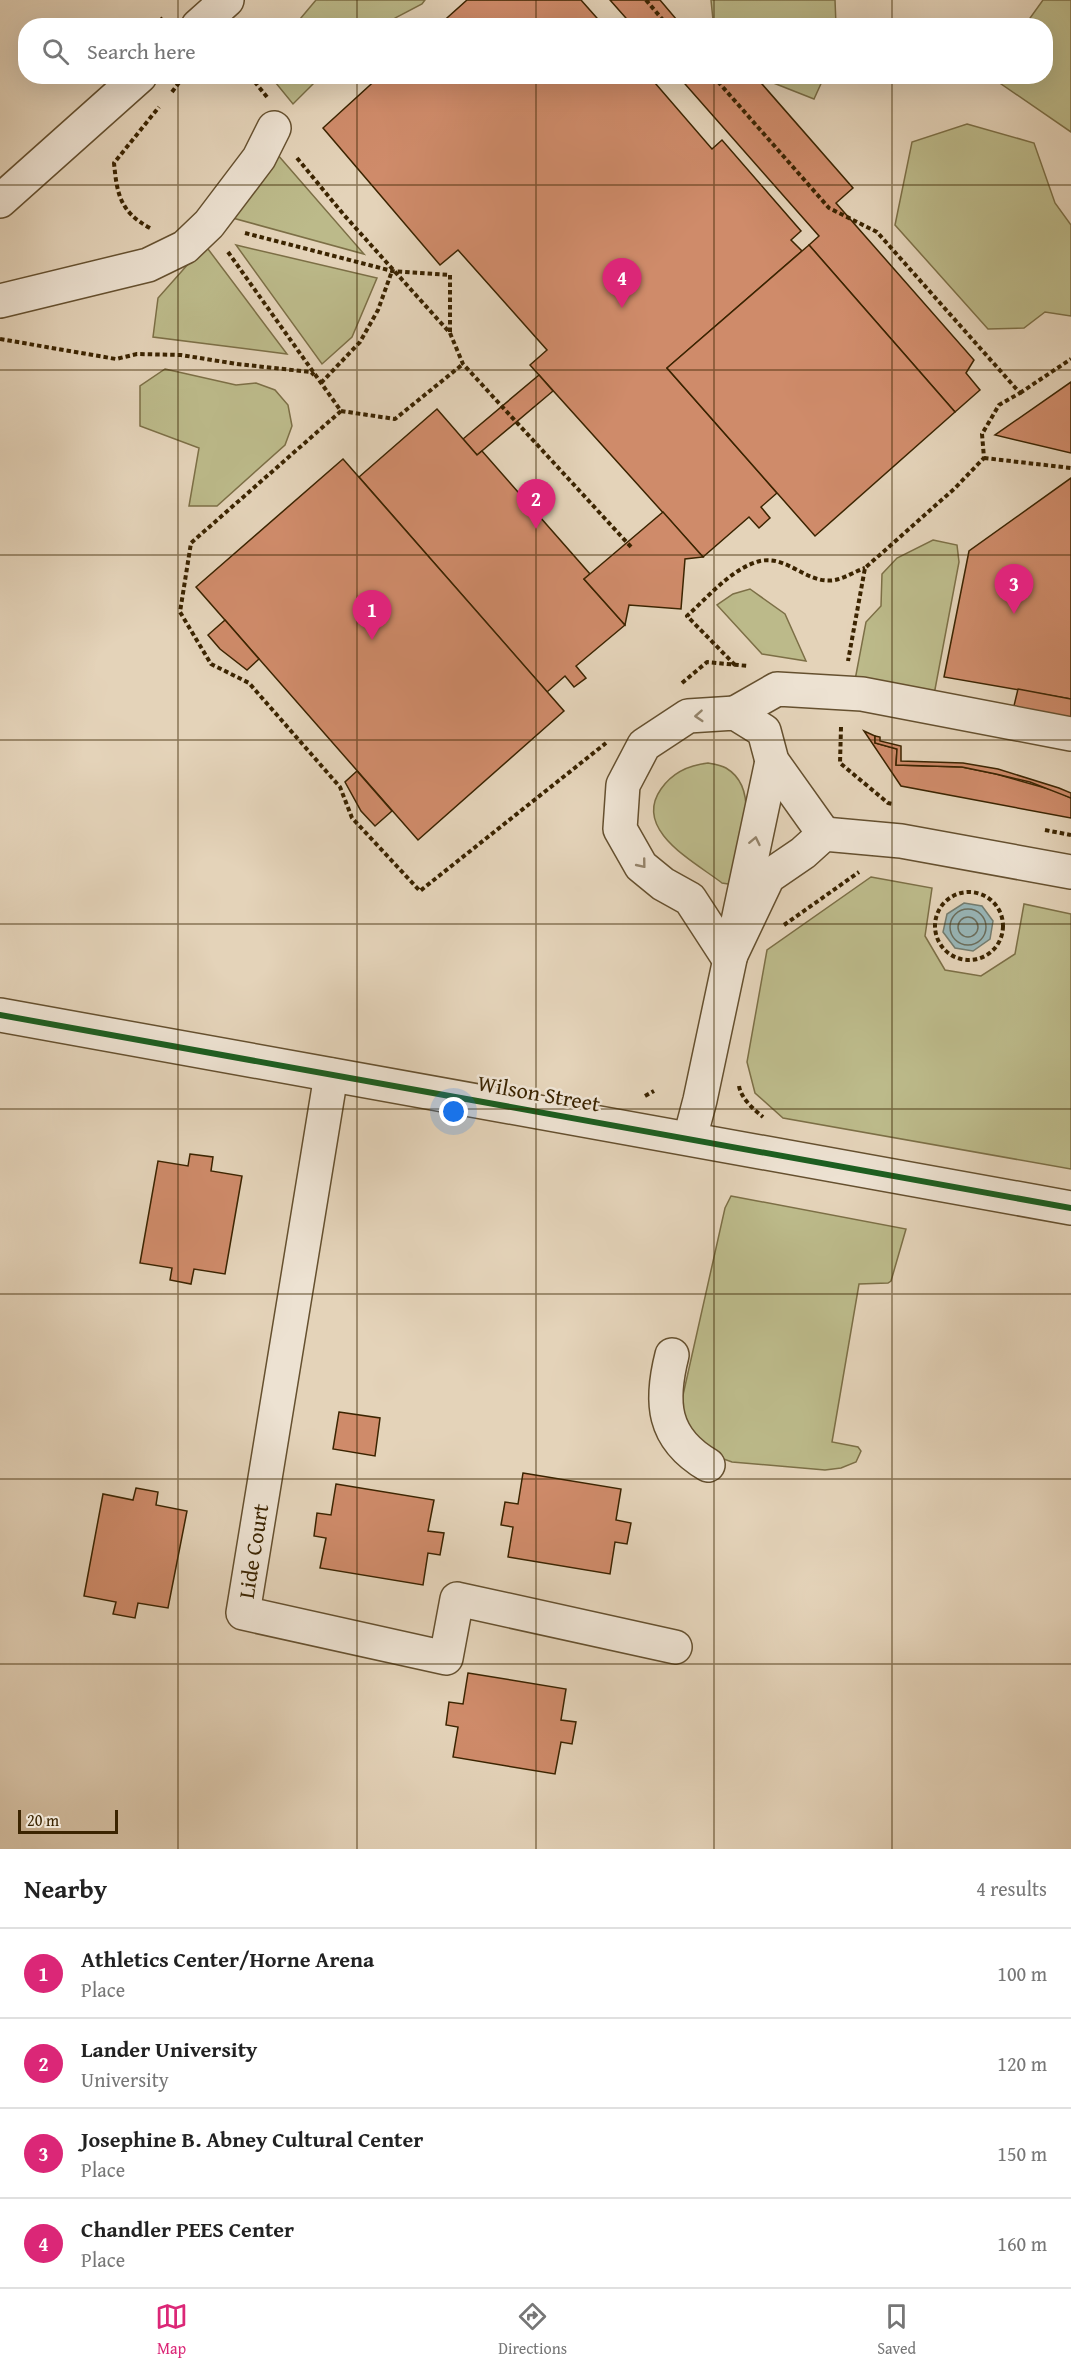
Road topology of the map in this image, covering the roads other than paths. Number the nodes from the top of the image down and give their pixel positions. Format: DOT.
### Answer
graph roads {
  1 [pos="227,0"];
  2 [pos="207,18"];
  3 [pos="131,84"];
  4 [pos="274,128"];
  5 [pos="0,201"];
  6 [pos="0,301"];
  7 [pos="735,713"];
  8 [pos="1071,734"];
  9 [pos="772,761"];
  10 [pos="824,834"];
  11 [pos="1071,872"];
  12 [pos="729,959"];
  13 [pos="0,1015"];
  14 [pos="331,1074"];
  15 [pos="690,1138"];
  16 [pos="1071,1208"];
  17 [pos="672,1355"];
  18 [pos="708,1465"];
  19 [pos="675,1647"];
  1 -- 2 [label="street"];
  3 -- 5 [label="street"];
  4 -- 6 [label="street"];
  7 -- 8 [label="street"];
  7 -- 9 [label="street"];
  7 -- 12 [label="street, one-way"];
  9 -- 10 [label="street"];
  12 -- 9 [label="street, one-way"];
  10 -- 11 [label="street"];
  10 -- 12 [label="street"];
  12 -- 15 [label="street"];
  13 -- 14 [label="street, Wilson Street"];
  14 -- 15 [label="street, Wilson Street"];
  14 -- 19 [label="street, Lide Court"];
  15 -- 16 [label="street, Wilson Street"];
  17 -- 18 [label="street"];
}
